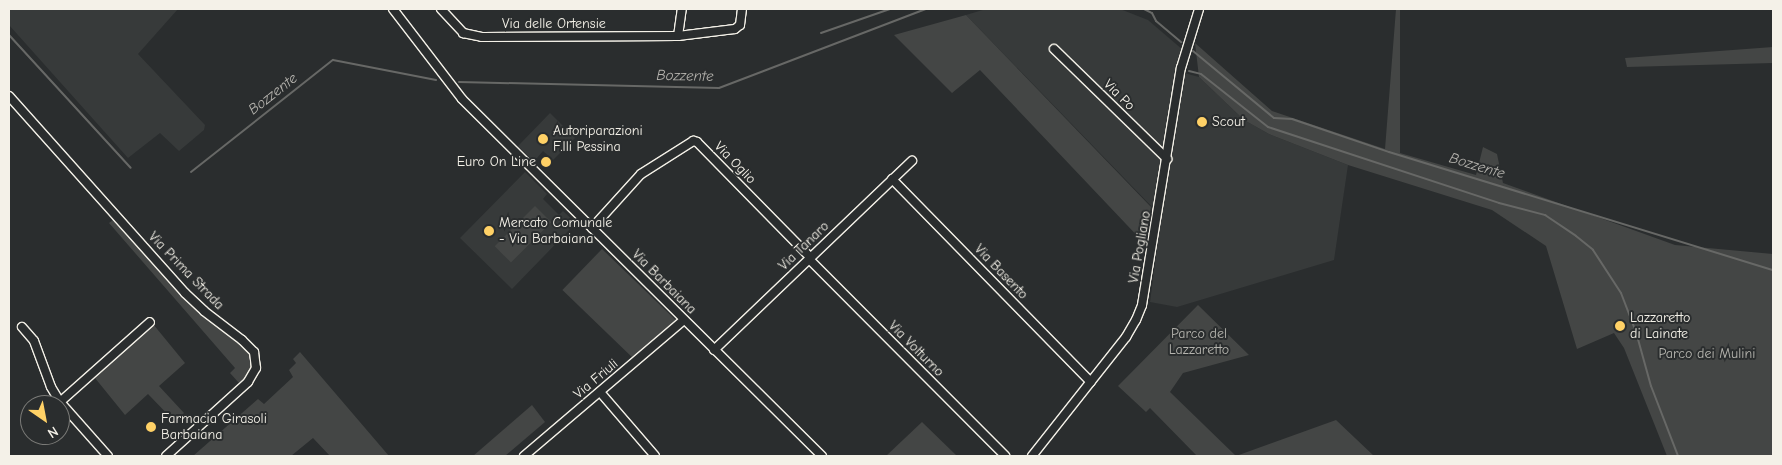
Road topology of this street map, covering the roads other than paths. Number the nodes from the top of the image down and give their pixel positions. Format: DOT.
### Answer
graph roads {
  1 [pos="393,9"];
  2 [pos="441,9"];
  3 [pos="682,9"];
  4 [pos="742,9"];
  5 [pos="1199,9"];
  6 [pos="678,36"];
  7 [pos="1054,48"];
  8 [pos="9,96"];
  9 [pos="1167,159"];
  10 [pos="912,161"];
  11 [pos="892,179"];
  12 [pos="592,228"];
  13 [pos="809,258"];
  14 [pos="684,320"];
  15 [pos="150,322"];
  16 [pos="22,327"];
  17 [pos="714,350"];
  18 [pos="1091,382"];
  19 [pos="600,392"];
  20 [pos="56,395"];
  21 [pos="68,395"];
  22 [pos="70,413"];
  23 [pos="108,456"];
  24 [pos="166,456"];
  25 [pos="524,456"];
  26 [pos="655,456"];
  27 [pos="822,456"];
  28 [pos="1005,456"];
  29 [pos="1032,456"];
  1 -- 12 [label="street, Via Barbaiana"];
  2 -- 6 [label="street, Via delle Ortensie"];
  3 -- 6 [label="street"];
  4 -- 6 [label="street, Via delle Ortensie"];
  5 -- 9 [label="street, Via Pogliano"];
  7 -- 9 [label="street, Via Po"];
  8 -- 24 [label="street, Via Prima Strada"];
  9 -- 18 [label="street, Via Pogliano"];
  10 -- 11 [label="street, Via Tanaro"];
  11 -- 13 [label="street, Via Tanaro"];
  11 -- 18 [label="street, Via Basento"];
  12 -- 13 [label="street, Via Oglio"];
  12 -- 14 [label="street, Via Barbaiana"];
  13 -- 17 [label="street, Via Tanaro"];
  13 -- 28 [label="street, Via Volturno"];
  14 -- 17 [label="street, Via Barbaiana"];
  14 -- 19 [label="street, Via Friuli"];
  15 -- 21 [label="street"];
  16 -- 20 [label="street"];
  17 -- 27 [label="street, Via Barbaiana"];
  18 -- 29 [label="street, Via Pogliano"];
  19 -- 25 [label="street, Via Friuli"];
  19 -- 26 [label="street"];
  22 -- 23 [label="street"];
}
